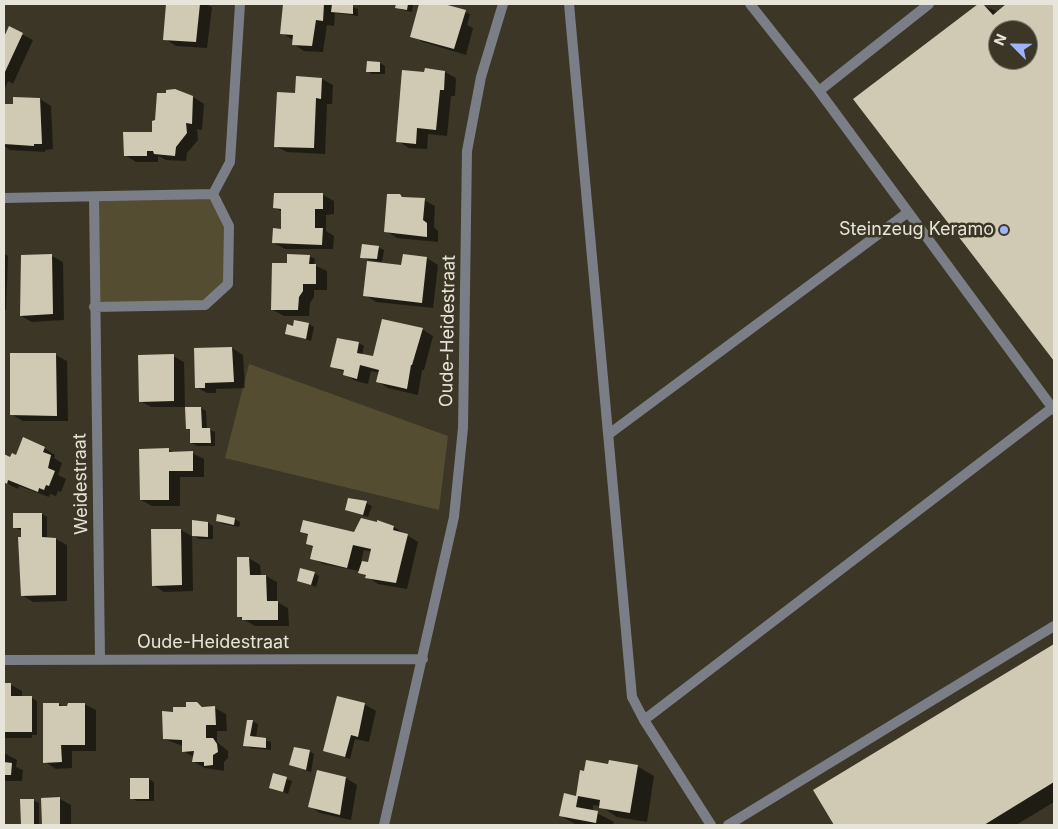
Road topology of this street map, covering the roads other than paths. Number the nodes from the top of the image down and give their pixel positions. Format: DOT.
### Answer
graph roads {
  1 [pos="240,4"];
  2 [pos="503,4"];
  3 [pos="569,4"];
  4 [pos="750,4"];
  5 [pos="929,4"];
  6 [pos="819,91"];
  7 [pos="213,194"];
  8 [pos="94,197"];
  9 [pos="4,198"];
  10 [pos="907,213"];
  11 [pos="94,308"];
  12 [pos="1053,409"];
  13 [pos="609,434"];
  14 [pos="1054,626"];
  15 [pos="100,659"];
  16 [pos="423,659"];
  17 [pos="4,660"];
  18 [pos="644,720"];
  19 [pos="384,825"];
  20 [pos="711,825"];
  21 [pos="728,825"];
  1 -- 7 [label="street"];
  2 -- 16 [label="street, Oude-Heidestraat"];
  3 -- 13 [label="street"];
  4 -- 6 [label="street"];
  5 -- 6 [label="street"];
  6 -- 10 [label="street"];
  7 -- 8 [label="street"];
  7 -- 11 [label="street"];
  8 -- 9 [label="street"];
  8 -- 11 [label="street, Weidestraat"];
  10 -- 12 [label="street"];
  10 -- 13 [label="street"];
  11 -- 15 [label="street, Weidestraat"];
  12 -- 18 [label="street"];
  13 -- 18 [label="street"];
  14 -- 21 [label="street"];
  15 -- 16 [label="street, Oude-Heidestraat"];
  15 -- 17 [label="street, Oude-Heidestraat"];
  16 -- 19 [label="street, Oude-Heidestraat"];
  18 -- 20 [label="street"];
}
